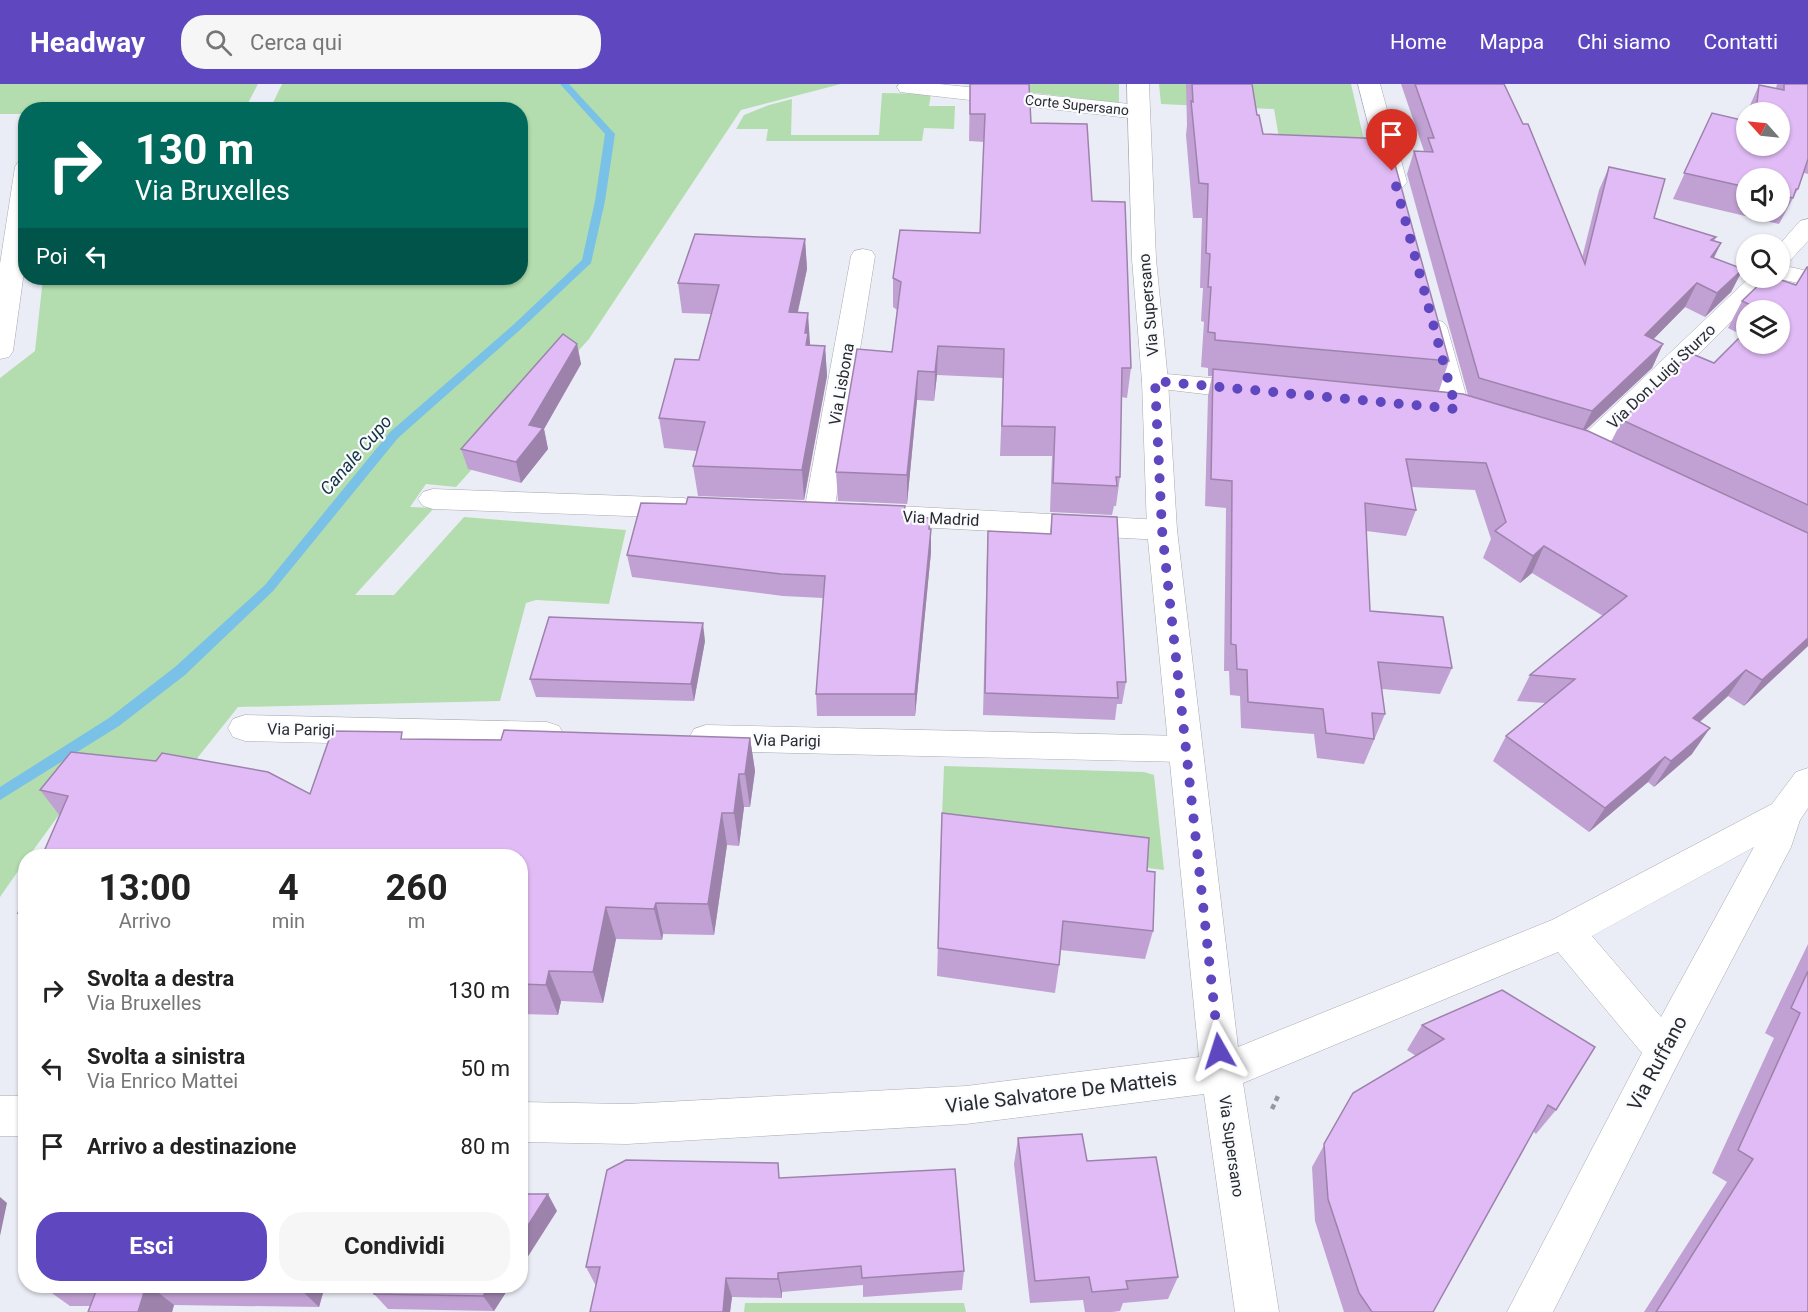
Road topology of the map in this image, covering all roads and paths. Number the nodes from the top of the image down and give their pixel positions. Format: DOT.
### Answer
graph roads {
  1 [pos="1369,84"];
  2 [pos="908,87"];
  3 [pos="1139,98"];
  4 [pos="1402,207"];
  5 [pos="18,224"];
  6 [pos="1808,226"];
  7 [pos="1790,247"];
  8 [pos="863,256"];
  9 [pos="1790,274"];
  10 [pos="1808,278"];
  11 [pos="1753,288"];
  12 [pos="1429,308"];
  13 [pos="0,351"];
  14 [pos="1155,381"];
  15 [pos="1282,393"];
  16 [pos="1456,411"];
  17 [pos="1586,450"];
  18 [pos="432,500"];
  19 [pos="714,508"];
  20 [pos="807,512"];
  21 [pos="1162,530"];
  22 [pos="245,728"];
  23 [pos="578,735"];
  24 [pos="673,737"];
  25 [pos="1184,749"];
  26 [pos="1808,782"];
  27 [pos="1784,814"];
  28 [pos="1637,894"];
  29 [pos="1565,932"];
  30 [pos="1664,1050"];
  31 [pos="1221,1073"];
  32 [pos="1281,1087"];
  33 [pos="1270,1114"];
  34 [pos="0,1116"];
  35 [pos="18,1116"];
  36 [pos="528,1122"];
  37 [pos="1257,1312"];
  38 [pos="1529,1312"];
  1 -- 4 [label="street"];
  2 -- 3 [label="street, Corte Supersano"];
  3 -- 14 [label="street, Via Supersano"];
  5 -- 13 [label="street"];
  6 -- 7 [label="street"];
  8 -- 20 [label="street, Via Lisbona"];
  9 -- 10 [label="street"];
  11 -- 17 [label="street, Via Don Luigi Sturzo"];
  12 -- 16 [label="street"];
  14 -- 15 [label="street"];
  14 -- 21 [label="street, Via Supersano"];
  18 -- 19 [label="street"];
  20 -- 21 [label="street, Via Madrid"];
  21 -- 25 [label="street, Via Supersano"];
  22 -- 23 [label="street, Via Parigi"];
  24 -- 25 [label="street, Via Parigi"];
  25 -- 31 [label="street, Via Supersano"];
  26 -- 27 [label="street, Via Ruffano"];
  27 -- 28 [label="street, Via Ruffano"];
  27 -- 30 [label="street, Via Ruffano"];
  28 -- 29 [label="street, Viale Salvatore De Matteis"];
  29 -- 30 [label="street"];
  29 -- 31 [label="street, Viale Salvatore De Matteis"];
  30 -- 38 [label="street, Via Ruffano"];
  31 -- 36 [label="street, Viale Salvatore De Matteis"];
  31 -- 37 [label="street, Via Supersano"];
  32 -- 33 [label="path"];
  34 -- 35 [label="street"];
}
